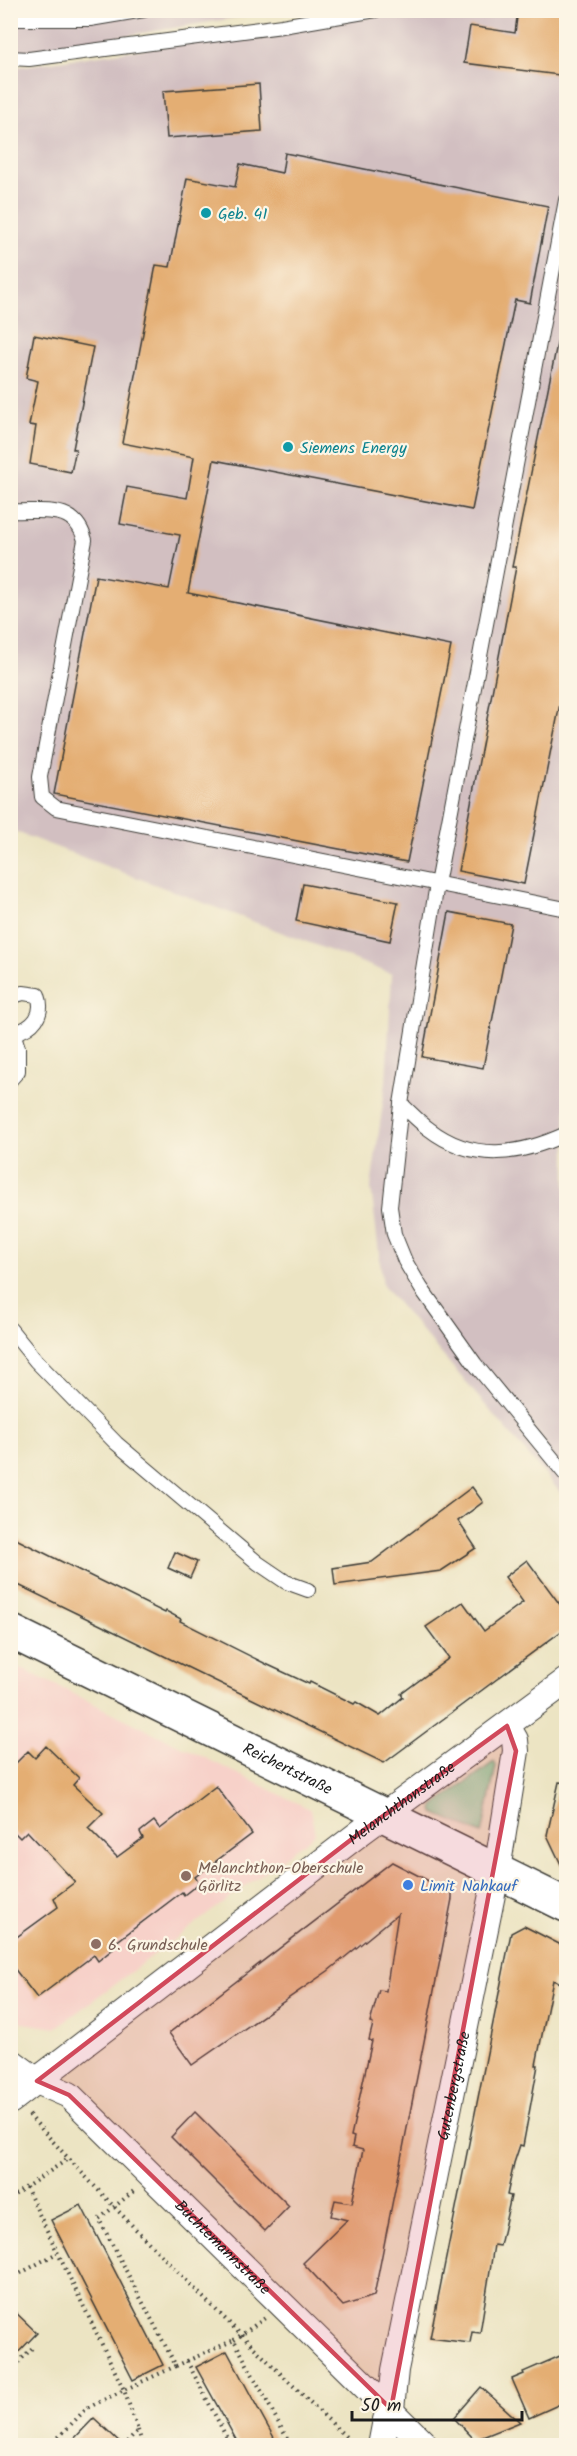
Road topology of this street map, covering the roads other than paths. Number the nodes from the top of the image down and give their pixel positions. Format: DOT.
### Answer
graph roads {
  1 [pos="144,10"];
  2 [pos="376,10"];
  3 [pos="10,19"];
  4 [pos="10,58"];
  5 [pos="567,200"];
  6 [pos="10,511"];
  7 [pos="437,884"];
  8 [pos="567,909"];
  9 [pos="10,997"];
  10 [pos="12,1028"];
  11 [pos="10,1080"];
  12 [pos="401,1104"];
  13 [pos="567,1134"];
  14 [pos="10,1329"];
  15 [pos="567,1474"];
  16 [pos="308,1590"];
  17 [pos="10,1631"];
  18 [pos="567,1681"];
  19 [pos="507,1726"];
  20 [pos="385,1814"];
  21 [pos="497,1870"];
  22 [pos="567,1905"];
  23 [pos="10,2061"];
  24 [pos="38,2081"];
  25 [pos="12,2100"];
  26 [pos="391,2409"];
  27 [pos="381,2445"];
  28 [pos="426,2445"];
  1 -- 3 [label="lane"];
  2 -- 4 [label="lane"];
  5 -- 7 [label="lane"];
  6 -- 7 [label="lane"];
  7 -- 8 [label="lane"];
  7 -- 12 [label="lane"];
  9 -- 10 [label="lane"];
  10 -- 11 [label="lane"];
  12 -- 13 [label="lane"];
  12 -- 15 [label="lane"];
  14 -- 16 [label="lane"];
  17 -- 20 [label="main road, Reichertstraße"];
  18 -- 19 [label="street, Melanchthonstraße"];
  19 -- 20 [label="street, Melanchthonstraße"];
  19 -- 21 [label="street, Gutenbergstraße"];
  20 -- 21 [label="main road, Reichertstraße"];
  20 -- 24 [label="street, Melanchthonstraße"];
  21 -- 22 [label="main road, Reichertstraße"];
  21 -- 26 [label="street, Gutenbergstraße"];
  23 -- 24 [label="street, Büchtemannstraße"];
  24 -- 25 [label="street, Melanchthonstraße"];
  24 -- 26 [label="street, Büchtemannstraße"];
  26 -- 27 [label="street, Gutenbergstraße"];
  26 -- 28 [label="street, Büchtemannstraße"];
}
